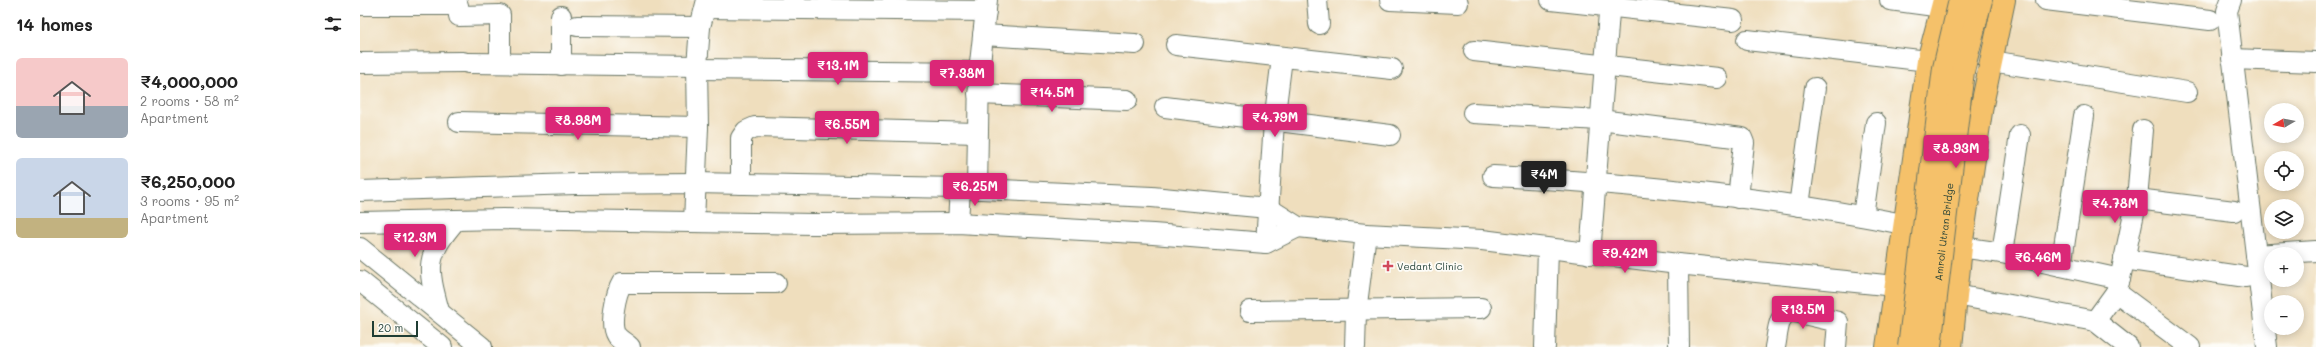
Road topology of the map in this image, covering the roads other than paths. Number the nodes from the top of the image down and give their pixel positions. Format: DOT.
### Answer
graph roads {
  1 [pos="1317,0"];
  2 [pos="1390,0"];
  3 [pos="1551,0"];
  4 [pos="1890,0"];
  5 [pos="1981,0"];
  6 [pos="2004,0"];
  7 [pos="2046,0"];
  8 [pos="2230,1"];
  9 [pos="1948,2"];
  10 [pos="1458,3"];
  11 [pos="706,4"];
  12 [pos="1610,4"];
  13 [pos="360,5"];
  14 [pos="986,6"];
  15 [pos="1733,20"];
  16 [pos="2210,20"];
  17 [pos="1319,24"];
  18 [pos="700,28"];
  19 [pos="983,35"];
  20 [pos="1747,40"];
  21 [pos="1135,44"];
  22 [pos="1176,45"];
  23 [pos="1474,51"];
  24 [pos="1282,58"];
  25 [pos="2232,59"];
  26 [pos="1928,61"];
  27 [pos="1991,61"];
  28 [pos="2316,62"];
  29 [pos="360,63"];
  30 [pos="500,63"];
  31 [pos="560,65"];
  32 [pos="1605,66"];
  33 [pos="697,68"];
  34 [pos="1392,69"];
  35 [pos="979,72"];
  36 [pos="1717,78"];
  37 [pos="1815,88"];
  38 [pos="2187,92"];
  39 [pos="978,94"];
  40 [pos="1127,100"];
  41 [pos="1165,107"];
  42 [pos="1473,113"];
  43 [pos="2084,116"];
  44 [pos="1600,120"];
  45 [pos="459,122"];
  46 [pos="1274,122"];
  47 [pos="1876,123"];
  48 [pos="698,127"];
  49 [pos="2143,130"];
  50 [pos="978,132"];
  51 [pos="1390,135"];
  52 [pos="2020,135"];
  53 [pos="1493,176"];
  54 [pos="1596,181"];
  55 [pos="696,183"];
  56 [pos="741,184"];
  57 [pos="969,189"];
  58 [pos="360,191"];
  59 [pos="1738,198"];
  60 [pos="2137,199"];
  61 [pos="1799,206"];
  62 [pos="1268,208"];
  63 [pos="2234,211"];
  64 [pos="1863,216"];
  65 [pos="456,220"];
  66 [pos="360,222"];
  67 [pos="694,222"];
  68 [pos="958,223"];
  69 [pos="1903,224"];
  70 [pos="1298,227"];
  71 [pos="1366,234"];
  72 [pos="1266,243"];
  73 [pos="1962,247"];
  74 [pos="360,248"];
  75 [pos="1548,249"];
  76 [pos="2316,251"];
  77 [pos="1590,254"];
  78 [pos="2002,254"];
  79 [pos="2256,255"];
  80 [pos="2124,259"];
  81 [pos="1678,264"];
  82 [pos="2061,266"];
  83 [pos="2246,276"];
  84 [pos="360,281"];
  85 [pos="776,283"];
  86 [pos="1895,286"];
  87 [pos="2118,286"];
  88 [pos="1956,295"];
  89 [pos="1481,308"];
  90 [pos="1250,311"];
  91 [pos="438,312"];
  92 [pos="1356,312"];
  93 [pos="2095,321"];
  94 [pos="442,347"];
  95 [pos="482,347"];
  96 [pos="630,347"];
  97 [pos="1355,347"];
  98 [pos="1545,347"];
  99 [pos="1679,347"];
  100 [pos="1775,347"];
  101 [pos="1836,347"];
  102 [pos="1887,347"];
  103 [pos="1908,347"];
  104 [pos="1930,347"];
  105 [pos="1951,347"];
  106 [pos="2128,347"];
  107 [pos="2190,347"];
  108 [pos="2267,347"];
  1 -- 17 [label="street"];
  2 -- 10 [label="street"];
  3 -- 12 [label="street"];
  4 -- 9 [label="street"];
  5 -- 104 [label="main road, Amroli Utran Bridge, bridge"];
  6 -- 27 [label="main road"];
  7 -- 16 [label="street"];
  8 -- 25 [label="street"];
  9 -- 26 [label="main road"];
  9 -- 103 [label="main road, bridge"];
  11 -- 14 [label="street"];
  11 -- 18 [label="street"];
  12 -- 15 [label="street"];
  12 -- 32 [label="street"];
  13 -- 30 [label="street"];
  14 -- 19 [label="street"];
  18 -- 31 [label="street"];
  18 -- 33 [label="street"];
  19 -- 21 [label="street"];
  19 -- 35 [label="street"];
  20 -- 26 [label="street"];
  22 -- 24 [label="street"];
  23 -- 32 [label="street"];
  24 -- 34 [label="street"];
  24 -- 46 [label="street"];
  25 -- 28 [label="street"];
  25 -- 79 [label="street"];
  26 -- 69 [label="main road"];
  27 -- 38 [label="street"];
  27 -- 73 [label="main road"];
  29 -- 30 [label="street"];
  30 -- 31 [label="street"];
  31 -- 33 [label="street"];
  32 -- 36 [label="street"];
  32 -- 44 [label="street"];
  33 -- 35 [label="street"];
  33 -- 48 [label="street"];
  35 -- 39 [label="street"];
  37 -- 61 [label="street"];
  39 -- 40 [label="street"];
  39 -- 50 [label="street"];
  41 -- 46 [label="street"];
  42 -- 44 [label="street"];
  43 -- 82 [label="street"];
  44 -- 54 [label="street"];
  44 -- 59 [label="street"];
  45 -- 48 [label="street"];
  46 -- 51 [label="street"];
  46 -- 62 [label="street"];
  47 -- 64 [label="street"];
  48 -- 55 [label="street"];
  49 -- 60 [label="street"];
  50 -- 56 [label="street"];
  50 -- 57 [label="street"];
  52 -- 78 [label="street"];
  53 -- 54 [label="street"];
  54 -- 59 [label="street"];
  54 -- 77 [label="street"];
  55 -- 56 [label="street"];
  55 -- 58 [label="street"];
  55 -- 67 [label="street"];
  56 -- 57 [label="street"];
  57 -- 62 [label="street"];
  57 -- 68 [label="street"];
  59 -- 61 [label="street"];
  60 -- 63 [label="street"];
  60 -- 80 [label="street"];
  61 -- 64 [label="street"];
  62 -- 70 [label="street"];
  62 -- 72 [label="street"];
  64 -- 69 [label="street"];
  65 -- 66 [label="street"];
  65 -- 67 [label="street"];
  65 -- 91 [label="street"];
  67 -- 68 [label="street"];
  68 -- 72 [label="street"];
  69 -- 86 [label="main road"];
  70 -- 71 [label="street"];
  70 -- 72 [label="street"];
  71 -- 75 [label="street"];
  71 -- 92 [label="street"];
  73 -- 78 [label="street"];
  73 -- 88 [label="main road"];
  74 -- 91 [label="street"];
  75 -- 77 [label="street"];
  75 -- 98 [label="street"];
  76 -- 79 [label="street"];
  77 -- 81 [label="street"];
  78 -- 82 [label="street"];
  79 -- 108 [label="street"];
  80 -- 83 [label="street"];
  80 -- 87 [label="street"];
  81 -- 86 [label="street"];
  81 -- 99 [label="street"];
  82 -- 87 [label="street"];
  84 -- 94 [label="street"];
  85 -- 96 [label="street"];
  86 -- 88 [label="street"];
  86 -- 102 [label="main road"];
  87 -- 93 [label="street"];
  87 -- 107 [label="street"];
  88 -- 93 [label="street"];
  88 -- 105 [label="main road"];
  89 -- 92 [label="street"];
  90 -- 92 [label="street"];
  91 -- 95 [label="street"];
  92 -- 97 [label="street"];
  93 -- 106 [label="street"];
  100 -- 101 [label="street"];
}
